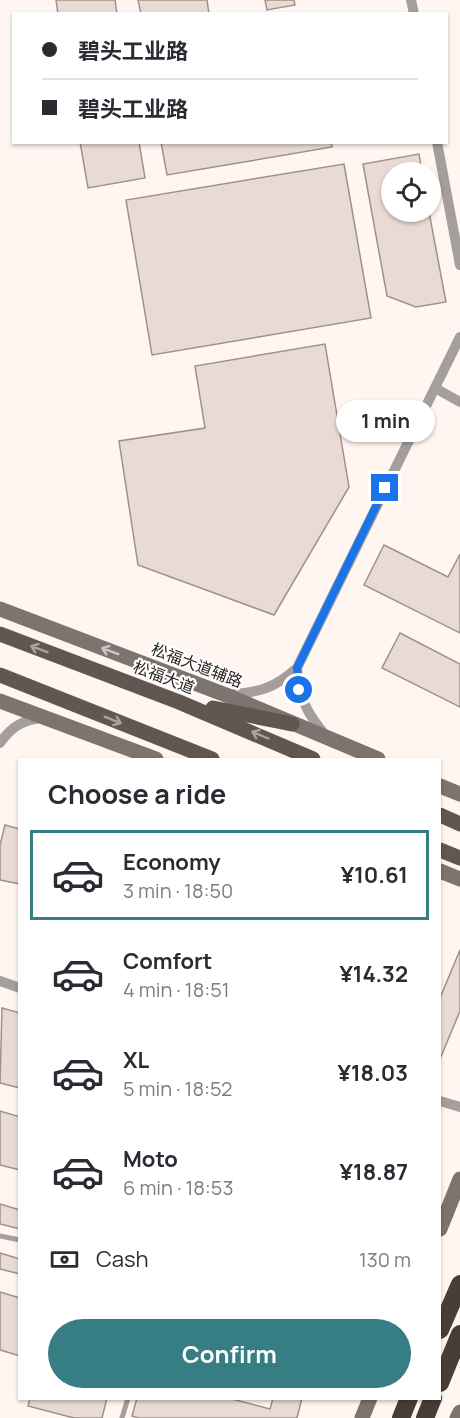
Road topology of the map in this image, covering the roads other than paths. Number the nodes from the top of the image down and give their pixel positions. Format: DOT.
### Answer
graph roads {
  1 [pos="437,144"];
  2 [pos="460,265"];
  3 [pos="460,338"];
  4 [pos="435,388"];
  5 [pos="460,402"];
  6 [pos="0,609"];
  7 [pos="0,634"];
  8 [pos="297,668"];
  9 [pos="0,675"];
  10 [pos="226,695"];
  11 [pos="0,701"];
  12 [pos="179,702"];
  13 [pos="46,717"];
  14 [pos="292,724"];
  15 [pos="326,736"];
  16 [pos="0,743"];
  17 [pos="153,758"];
  18 [pos="209,758"];
  19 [pos="311,758"];
  20 [pos="376,758"];
  21 [pos="441,786"];
  22 [pos="460,794"];
  23 [pos="441,815"];
  24 [pos="460,824"];
  25 [pos="441,850"];
  26 [pos="460,858"];
  27 [pos="441,871"];
  28 [pos="460,879"];
  29 [pos="0,981"];
  30 [pos="18,987"];
  31 [pos="441,1101"];
  32 [pos="460,1107"];
  33 [pos="460,1179"];
  34 [pos="441,1226"];
  35 [pos="0,1236"];
  36 [pos="18,1240"];
  37 [pos="460,1284"];
  38 [pos="441,1328"];
  39 [pos="460,1334"];
  40 [pos="441,1381"];
  41 [pos="127,1400"];
  42 [pos="369,1400"];
  43 [pos="408,1400"];
  44 [pos="432,1400"];
  45 [pos="460,1412"];
  46 [pos="122,1418"];
  47 [pos="362,1418"];
  48 [pos="401,1418"];
  49 [pos="425,1418"];
  50 [pos="457,1418"];
  1 -- 2 [label="street"];
  3 -- 4 [label="street"];
  4 -- 5 [label="street"];
  4 -- 8 [label="street"];
  10 -- 6 [label="main road, 松福大道辅路, one-way"];
  12 -- 7 [label="main road, 松福大道, one-way"];
  8 -- 10 [label="street"];
  8 -- 15 [label="street"];
  9 -- 18 [label="main road, one-way"];
  10 -- 14 [label="main road, 松福大道辅路"];
  11 -- 13 [label="main road"];
  12 -- 14 [label="main road"];
  19 -- 12 [label="main road, 松福大道, one-way"];
  13 -- 16 [label="street"];
  13 -- 17 [label="main road"];
  14 -- 15 [label="main road, 松福大道辅路"];
  15 -- 20 [label="main road, 松福大道辅路"];
  21 -- 22 [label="main road"];
  23 -- 24 [label="main road"];
  25 -- 26 [label="main road"];
  27 -- 28 [label="main road"];
  29 -- 30 [label="street"];
  31 -- 32 [label="street"];
  33 -- 34 [label="main road"];
  35 -- 36 [label="lane"];
  37 -- 38 [label="highway"];
  39 -- 40 [label="highway"];
  41 -- 46 [label="lane"];
  42 -- 47 [label="main road"];
  43 -- 48 [label="highway"];
  44 -- 49 [label="highway"];
  45 -- 50 [label="main road"];
}
